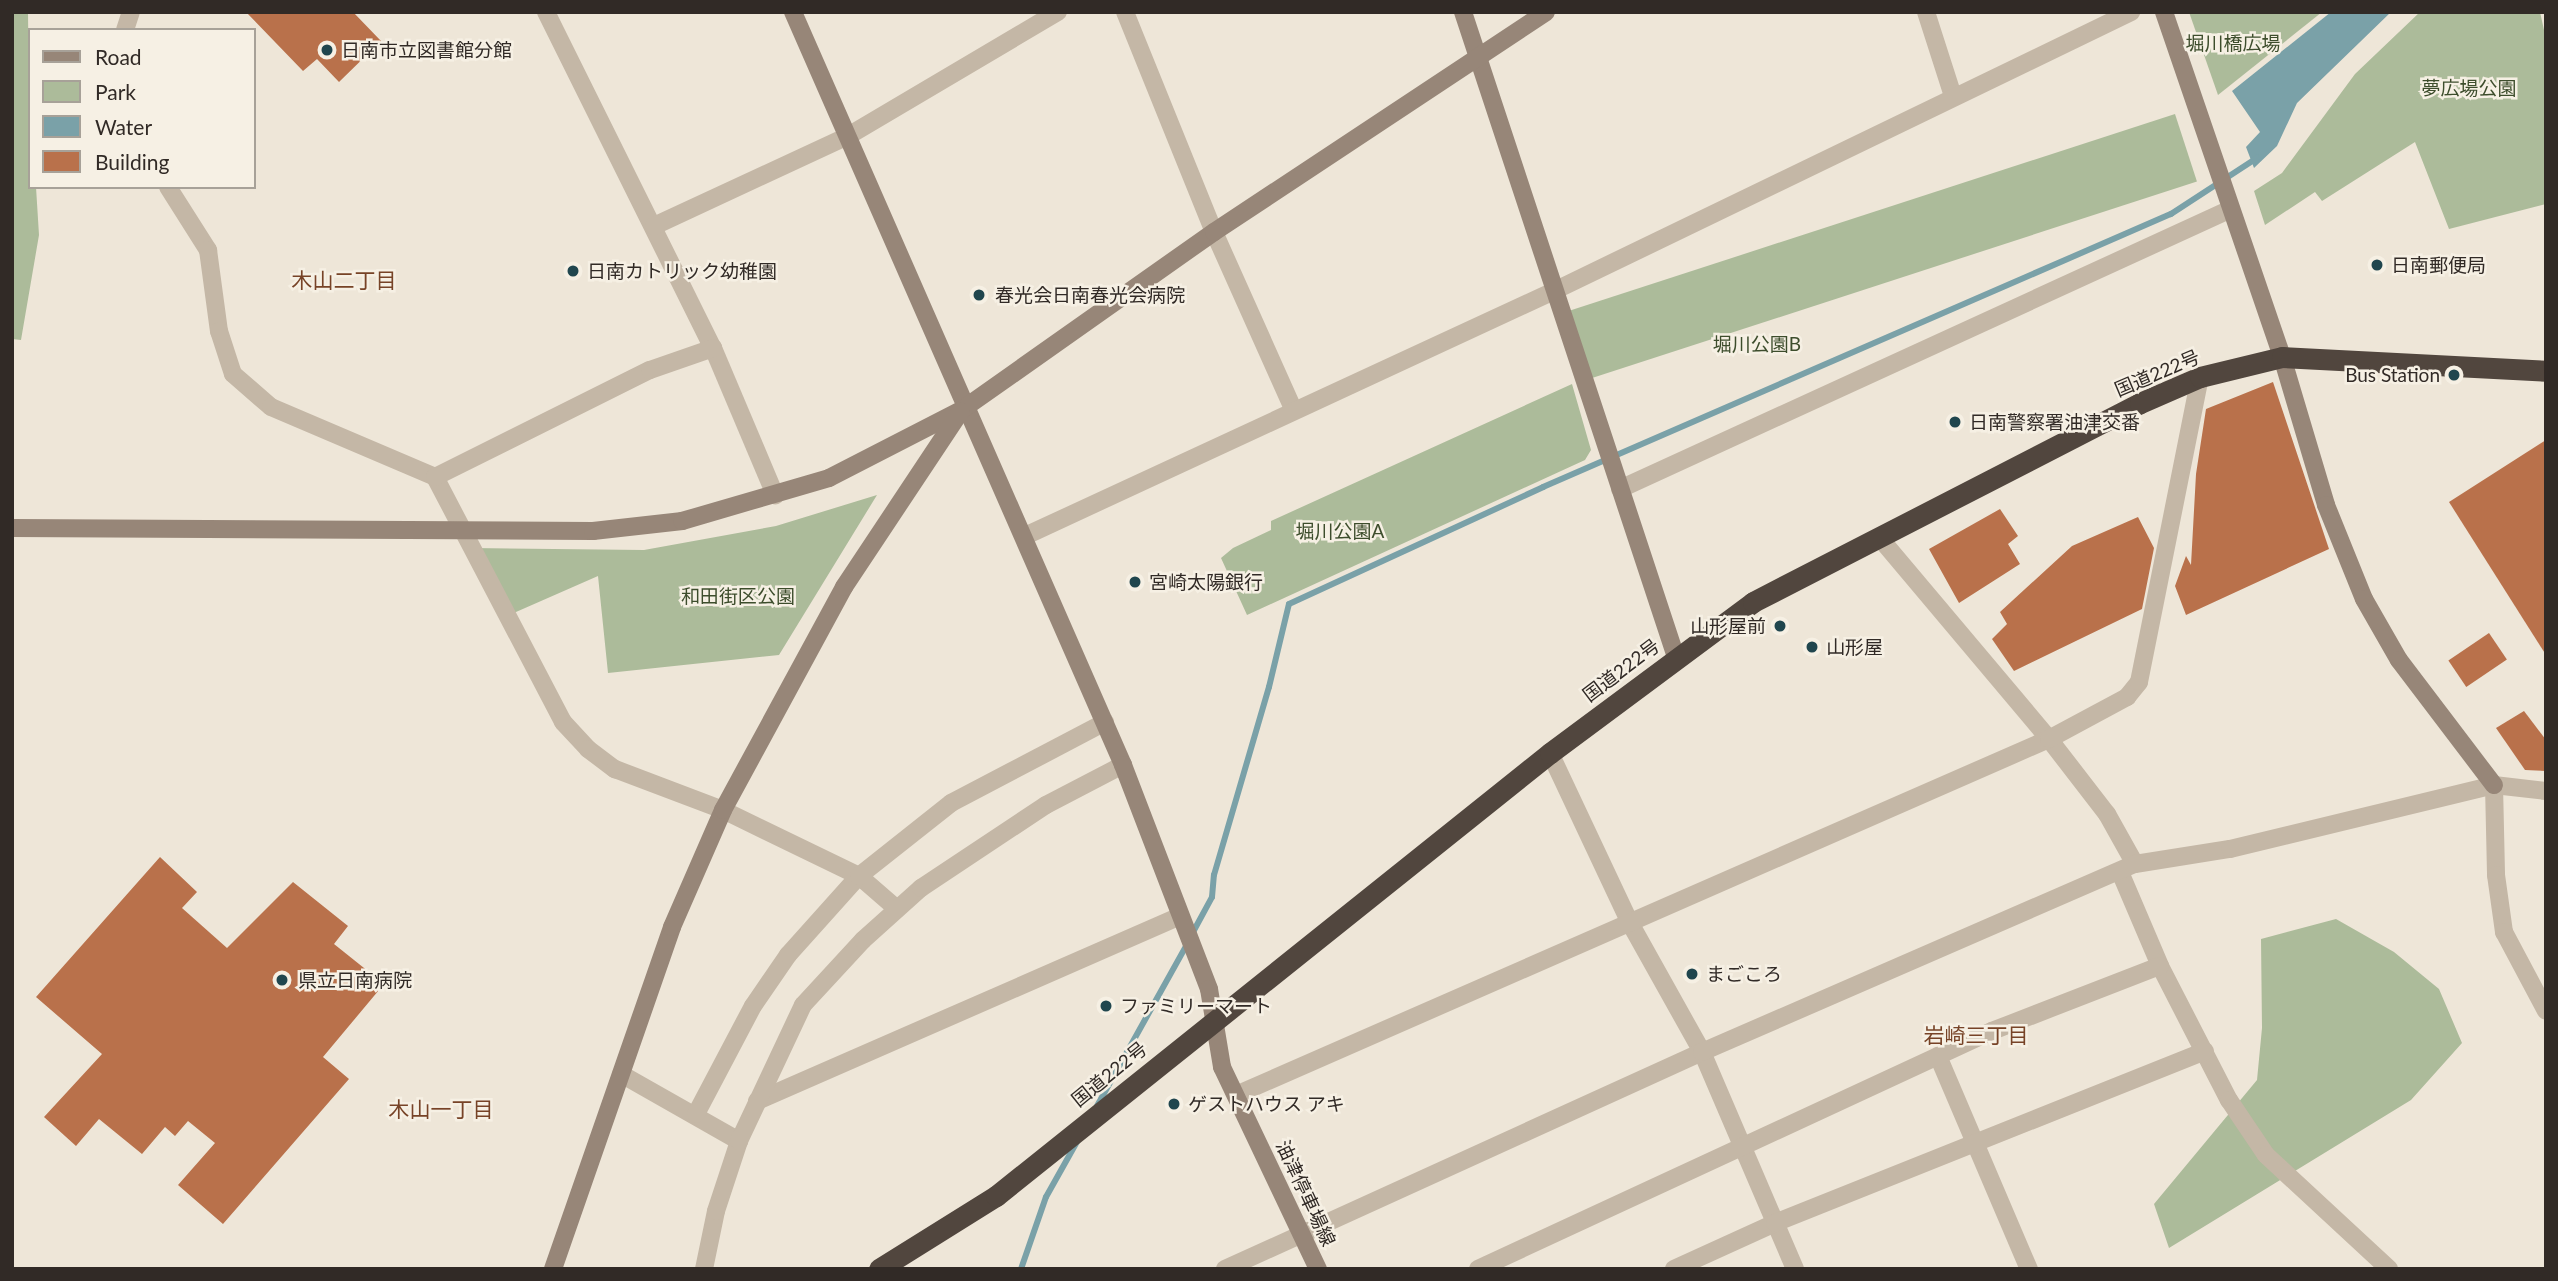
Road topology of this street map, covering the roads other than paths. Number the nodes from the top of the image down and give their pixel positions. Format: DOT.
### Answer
graph roads {
  1 [pos="546,12"];
  2 [pos="793,12"];
  3 [pos="1058,12"];
  4 [pos="1125,12"];
  5 [pos="1463,12"];
  6 [pos="1546,12"];
  7 [pos="1926,12"];
  8 [pos="2131,12"];
  9 [pos="2167,21"];
  10 [pos="1480,58"];
  11 [pos="1953,96"];
  12 [pos="848,136"];
  13 [pos="169,189"];
  14 [pos="2229,202"];
  15 [pos="654,226"];
  16 [pos="1214,232"];
  17 [pos="1556,290"];
  18 [pos="713,348"];
  19 [pos="2282,357"];
  20 [pos="2546,371"];
  21 [pos="2200,377"];
  22 [pos="963,408"];
  23 [pos="1293,409"];
  24 [pos="435,477"];
  25 [pos="1618,481"];
  26 [pos="775,495"];
  27 [pos="12,528"];
  28 [pos="463,532"];
  29 [pos="1025,536"];
  30 [pos="1879,537"];
  31 [pos="1676,657"];
  32 [pos="1105,722"];
  33 [pos="2049,739"];
  34 [pos="1550,753"];
  35 [pos="1123,765"];
  36 [pos="2494,785"];
  37 [pos="2546,792"];
  38 [pos="723,810"];
  39 [pos="2128,868"];
  40 [pos="859,876"];
  41 [pos="897,909"];
  42 [pos="1179,917"];
  43 [pos="1630,923"];
  44 [pos="2160,966"];
  45 [pos="2546,1011"];
  46 [pos="1214,1018"];
  47 [pos="2205,1051"];
  48 [pos="1702,1052"];
  49 [pos="1938,1056"];
  50 [pos="621,1074"];
  51 [pos="1236,1095"];
  52 [pos="757,1101"];
  53 [pos="696,1114"];
  54 [pos="739,1141"];
  55 [pos="1976,1143"];
  56 [pos="1742,1147"];
  57 [pos="1776,1223"];
  58 [pos="1302,1233"];
  59 [pos="553,1269"];
  60 [pos="704,1269"];
  61 [pos="879,1269"];
  62 [pos="1225,1269"];
  63 [pos="1318,1269"];
  64 [pos="1478,1269"];
  65 [pos="1674,1269"];
  66 [pos="1795,1269"];
  67 [pos="2029,1269"];
  68 [pos="2389,1269"];
  1 -- 15 [label="street"];
  2 -- 12 [label="street, 油津停車場線"];
  3 -- 12 [label="street"];
  4 -- 16 [label="street"];
  5 -- 10 [label="street"];
  6 -- 10 [label="street"];
  7 -- 11 [label="street"];
  8 -- 11 [label="street"];
  9 -- 14 [label="street"];
  10 -- 16 [label="street"];
  10 -- 17 [label="street"];
  11 -- 17 [label="street"];
  12 -- 15 [label="street"];
  12 -- 22 [label="street, 油津停車場線"];
  13 -- 24 [label="street"];
  14 -- 19 [label="street"];
  14 -- 25 [label="street"];
  15 -- 18 [label="street"];
  16 -- 22 [label="street"];
  16 -- 23 [label="street"];
  17 -- 23 [label="street"];
  17 -- 25 [label="street"];
  18 -- 24 [label="street"];
  18 -- 26 [label="street"];
  19 -- 20 [label="highway, 国道222号"];
  19 -- 21 [label="highway, 国道222号"];
  19 -- 36 [label="street"];
  21 -- 30 [label="highway, 国道222号"];
  21 -- 33 [label="street"];
  22 -- 26 [label="street"];
  22 -- 29 [label="street, 油津停車場線"];
  22 -- 38 [label="street"];
  23 -- 29 [label="street"];
  24 -- 28 [label="street"];
  25 -- 31 [label="street"];
  26 -- 28 [label="street"];
  27 -- 28 [label="street"];
  28 -- 38 [label="street"];
  29 -- 32 [label="street, 油津停車場線"];
  30 -- 31 [label="highway, 国道222号"];
  30 -- 33 [label="street"];
  31 -- 34 [label="highway, 国道222号"];
  32 -- 35 [label="street, 油津停車場線"];
  32 -- 40 [label="street"];
  33 -- 39 [label="street"];
  33 -- 43 [label="street"];
  34 -- 43 [label="street"];
  34 -- 46 [label="highway, 国道222号"];
  35 -- 41 [label="street"];
  35 -- 42 [label="street, 油津停車場線"];
  36 -- 37 [label="street"];
  36 -- 39 [label="street"];
  36 -- 45 [label="street"];
  38 -- 40 [label="street"];
  38 -- 50 [label="street"];
  39 -- 44 [label="street"];
  39 -- 48 [label="street"];
  40 -- 41 [label="street"];
  40 -- 53 [label="street"];
  41 -- 52 [label="street"];
  42 -- 46 [label="street, 油津停車場線"];
  42 -- 52 [label="street"];
  43 -- 48 [label="street"];
  43 -- 51 [label="street"];
  44 -- 47 [label="street"];
  44 -- 49 [label="street"];
  46 -- 51 [label="street, 油津停車場線"];
  46 -- 61 [label="highway, 国道222号"];
  47 -- 55 [label="street"];
  47 -- 68 [label="street"];
  48 -- 56 [label="street"];
  48 -- 58 [label="street"];
  49 -- 55 [label="street"];
  49 -- 56 [label="street"];
  50 -- 53 [label="street"];
  50 -- 59 [label="street"];
  51 -- 58 [label="street, 油津停車場線"];
  52 -- 54 [label="street"];
  53 -- 54 [label="street"];
  54 -- 60 [label="street"];
  55 -- 57 [label="street"];
  55 -- 67 [label="street"];
  56 -- 57 [label="street"];
  56 -- 64 [label="street"];
  57 -- 65 [label="street"];
  57 -- 66 [label="street"];
  58 -- 62 [label="street"];
  58 -- 63 [label="street, 油津停車場線"];
}
